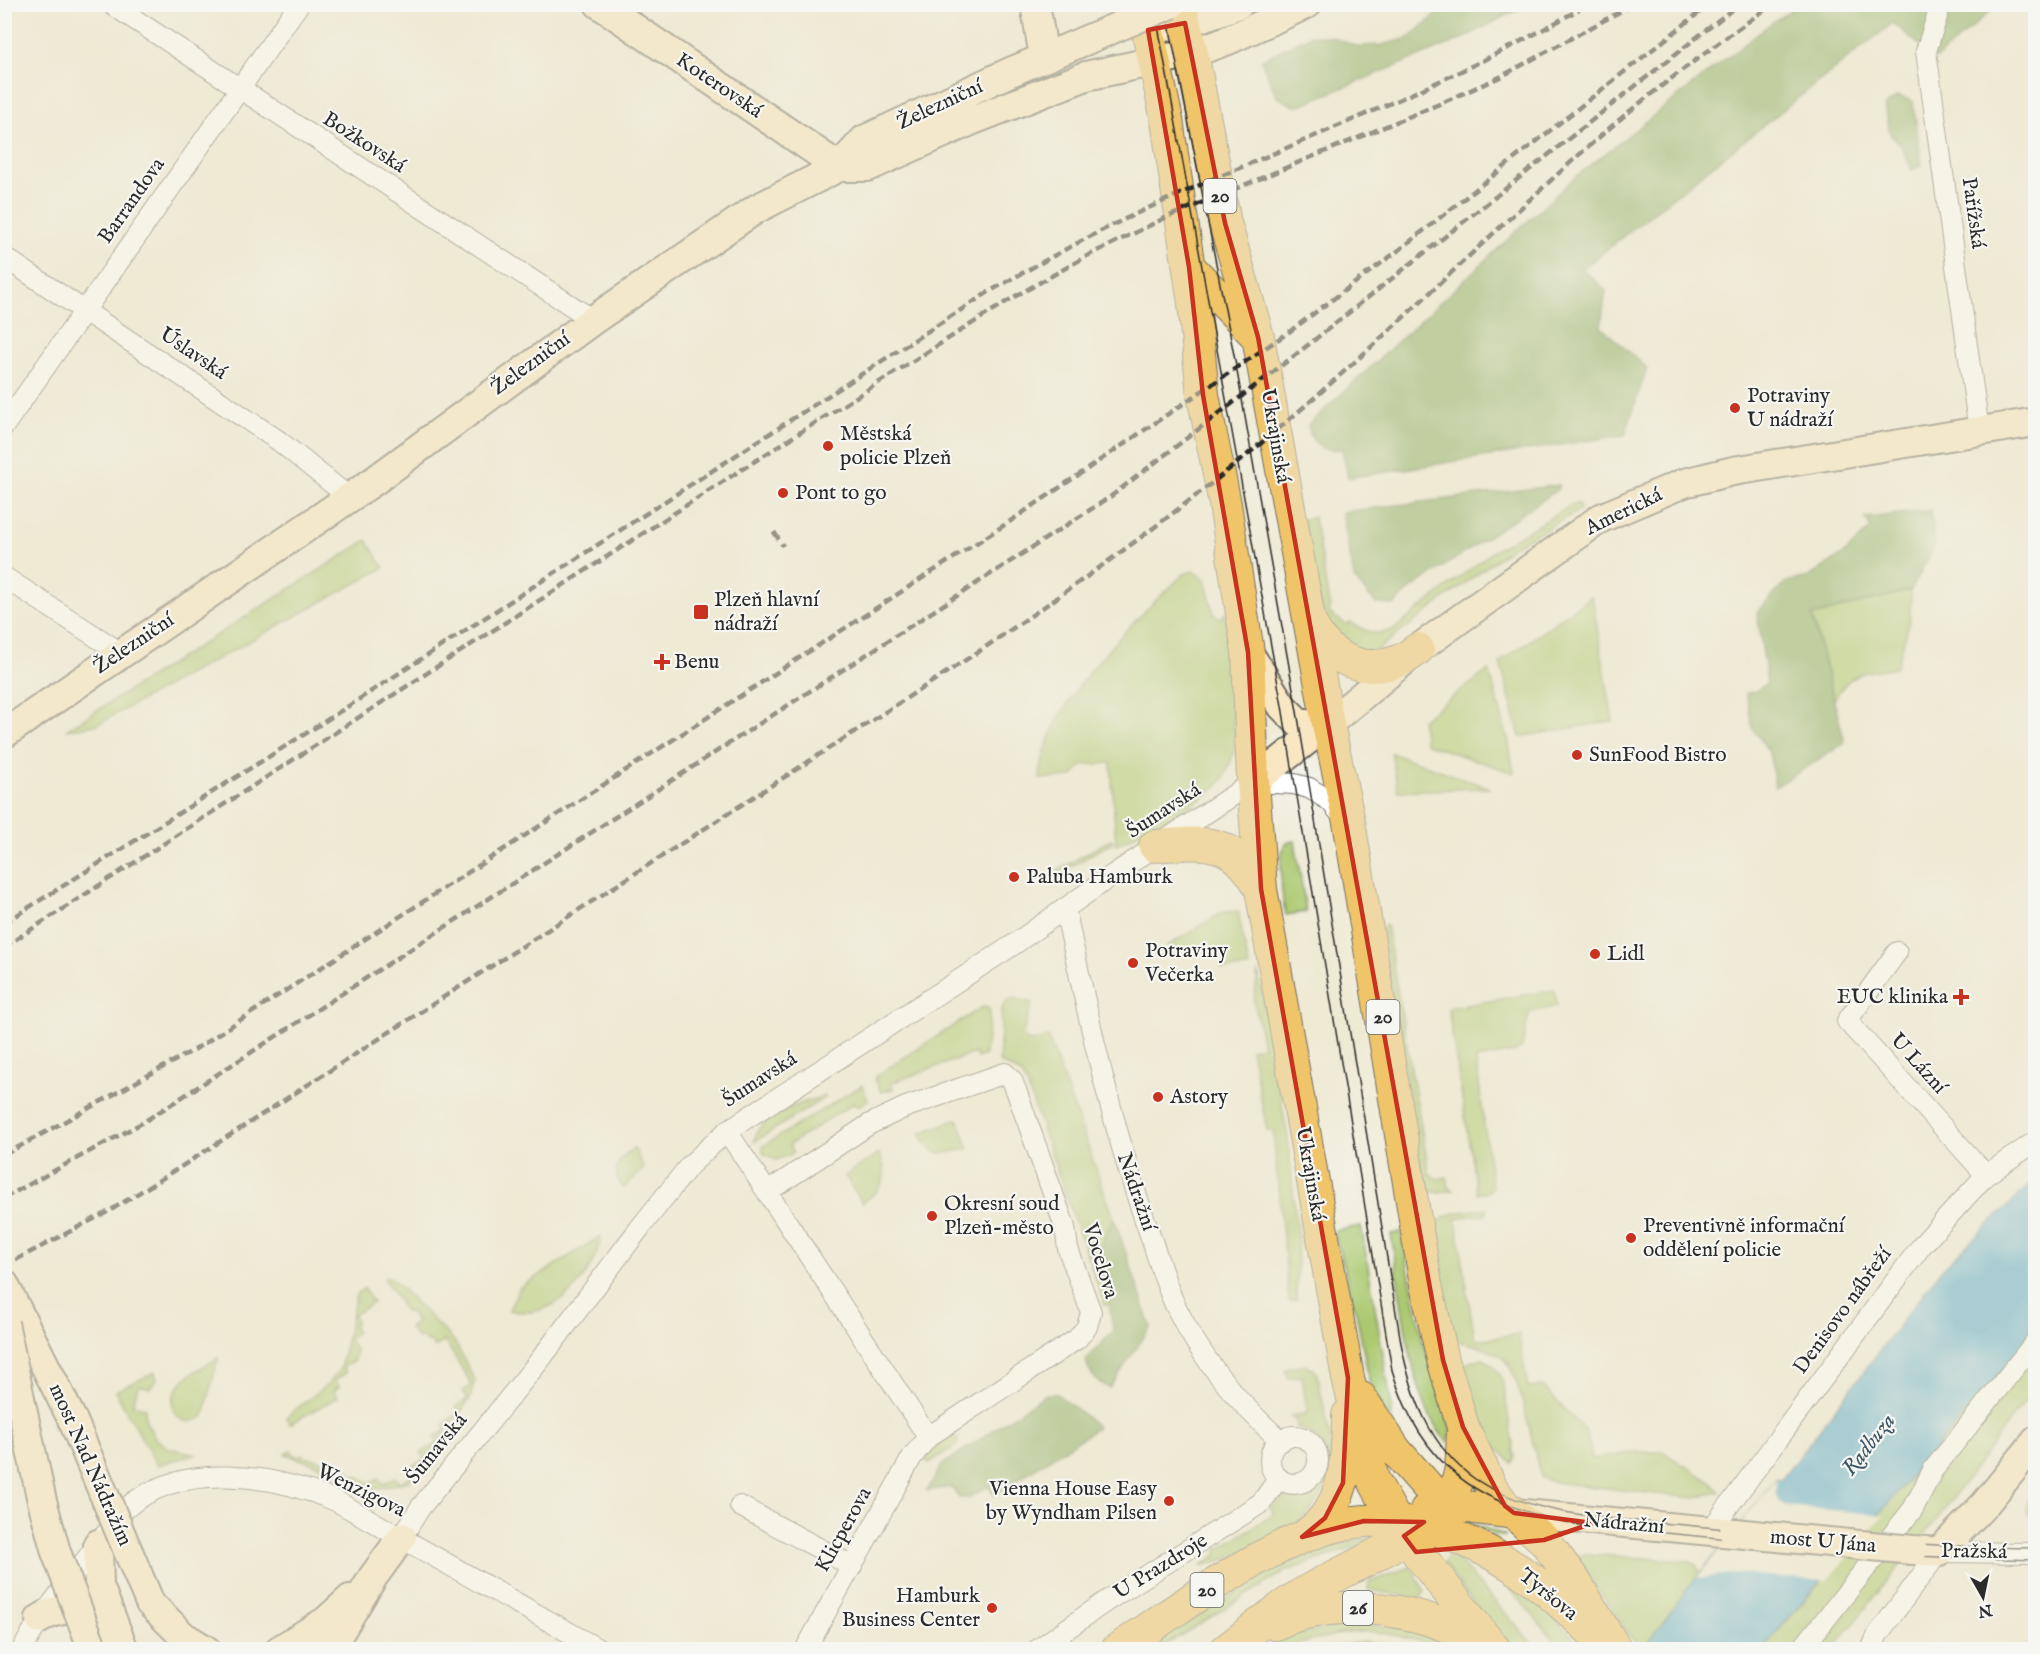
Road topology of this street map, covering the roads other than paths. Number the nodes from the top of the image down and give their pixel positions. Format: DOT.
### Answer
graph roads {
  1 [pos="111,4"];
  2 [pos="299,4"];
  3 [pos="599,4"];
  4 [pos="1035,4"];
  5 [pos="1239,4"];
  6 [pos="1307,4"];
  7 [pos="1941,4"];
  8 [pos="1178,11"];
  9 [pos="1145,17"];
  10 [pos="1192,52"];
  11 [pos="1044,57"];
  12 [pos="1155,60"];
  13 [pos="239,90"];
  14 [pos="839,167"];
  15 [pos="4,257"];
  16 [pos="1189,267"];
  17 [pos="85,311"];
  18 [pos="593,320"];
  19 [pos="1258,338"];
  20 [pos="2036,422"];
  21 [pos="4,426"];
  22 [pos="1979,431"];
  23 [pos="350,498"];
  24 [pos="4,577"];
  25 [pos="1312,627"];
  26 [pos="1418,649"];
  27 [pos="1248,652"];
  28 [pos="121,653"];
  29 [pos="1328,724"];
  30 [pos="4,734"];
  31 [pos="1253,782"];
  32 [pos="1348,822"];
  33 [pos="1155,846"];
  34 [pos="1261,889"];
  35 [pos="1065,908"];
  36 [pos="1897,952"];
  37 [pos="727,1131"];
  38 [pos="2036,1141"];
  39 [pos="1986,1175"];
  40 [pos="767,1192"];
  41 [pos="4,1284"];
  42 [pos="4,1323"];
  43 [pos="2036,1341"];
  44 [pos="1348,1378"];
  45 [pos="1463,1427"];
  46 [pos="928,1437"];
  47 [pos="1281,1441"];
  48 [pos="2036,1441"];
  49 [pos="1278,1478"];
  50 [pos="740,1506"];
  51 [pos="1514,1513"];
  52 [pos="1593,1523"];
  53 [pos="1416,1528"];
  54 [pos="1722,1532"];
  55 [pos="402,1537"];
  56 [pos="1302,1537"];
  57 [pos="1544,1540"];
  58 [pos="98,1544"];
  59 [pos="1479,1547"];
  60 [pos="1926,1551"];
  61 [pos="2036,1552"];
  62 [pos="852,1566"];
  63 [pos="373,1577"];
  64 [pos="150,1604"];
  65 [pos="40,1618"];
  66 [pos="119,1638"];
  67 [pos="1226,1649"];
  68 [pos="22,1650"];
  69 [pos="93,1650"];
  70 [pos="169,1650"];
  71 [pos="206,1650"];
  72 [pos="279,1650"];
  73 [pos="329,1650"];
  74 [pos="600,1650"];
  75 [pos="805,1650"];
  76 [pos="1037,1650"];
  77 [pos="1117,1650"];
  78 [pos="1489,1650"];
  79 [pos="1495,1650"];
  80 [pos="1614,1650"];
  81 [pos="1801,1650"];
  82 [pos="1871,1650"];
  1 -- 13 [label="street, Božkovská"];
  2 -- 13 [label="street, Barrandova"];
  3 -- 14 [label="main road, Koterovská"];
  4 -- 11 [label="main road"];
  5 -- 8 [label="main road"];
  6 -- 10 [label="main road"];
  7 -- 22 [label="street, Pařížská"];
  8 -- 9 [label="main road"];
  8 -- 10 [label="main road, 20"];
  8 -- 11 [label="main road, Železniční, bridge"];
  9 -- 12 [label="main road, 20"];
  10 -- 12 [label="main road"];
  10 -- 19 [label="main road, Ukrajinská / 20"];
  11 -- 14 [label="main road, Železniční"];
  12 -- 14 [label="main road"];
  12 -- 16 [label="main road, Ukrajinská / 20"];
  13 -- 17 [label="street, Barrandova"];
  13 -- 18 [label="street, Božkovská"];
  14 -- 18 [label="main road, Železniční"];
  15 -- 17 [label="street, Úslavská"];
  16 -- 19 [label="main road"];
  16 -- 27 [label="main road, Ukrajinská / 20"];
  17 -- 21 [label="street, Barrandova"];
  17 -- 23 [label="street, Úslavská"];
  18 -- 23 [label="main road, Železniční"];
  19 -- 25 [label="main road, Ukrajinská / 20"];
  20 -- 22 [label="main road, Americká"];
  22 -- 26 [label="main road, Americká"];
  23 -- 28 [label="main road, Železniční"];
  24 -- 28 [label="street"];
  25 -- 26 [label="main road"];
  25 -- 29 [label="main road, Ukrajinská / 20"];
  26 -- 29 [label="main road, Americká"];
  27 -- 29 [label="main road"];
  27 -- 31 [label="main road, Ukrajinská / 20"];
  28 -- 30 [label="main road, Železniční"];
  29 -- 31 [label="main road, Americká"];
  29 -- 32 [label="main road, Ukrajinská / 20"];
  31 -- 32 [label="street"];
  31 -- 33 [label="street, Šumavská"];
  31 -- 34 [label="main road, Ukrajinská / 20"];
  32 -- 45 [label="main road, Ukrajinská / 20"];
  33 -- 34 [label="main road"];
  33 -- 35 [label="street, Šumavská"];
  34 -- 44 [label="main road, Ukrajinská / 20"];
  35 -- 37 [label="street, Šumavská"];
  35 -- 47 [label="street, Nádražní"];
  36 -- 39 [label="street, U Lázní"];
  37 -- 40 [label="street"];
  37 -- 55 [label="street, Šumavská"];
  38 -- 39 [label="street, Denisovo nábřeží"];
  39 -- 54 [label="street, Denisovo nábřeží"];
  40 -- 46 [label="street"];
  40 -- 46 [label="street, Vocelova"];
  41 -- 64 [label="main road, most Nad Nádražím, bridge"];
  42 -- 69 [label="main road, most Nad Nádražím, bridge"];
  43 -- 81 [label="street"];
  44 -- 53 [label="main road"];
  44 -- 53 [label="main road, Ukrajinská"];
  44 -- 56 [label="main road, 20"];
  45 -- 51 [label="main road, Ukrajinská"];
  45 -- 53 [label="main road, Ukrajinská / 20"];
  46 -- 62 [label="street, Klicperova"];
  47 -- 49 [label="street"];
  47 -- 49 [label="street"];
  48 -- 60 [label="main road"];
  49 -- 76 [label="street, U Prazdroje"];
  50 -- 62 [label="street"];
  51 -- 52 [label="main road, Nádražní"];
  51 -- 53 [label="main road"];
  51 -- 57 [label="main road, Ukrajinská"];
  52 -- 54 [label="main road, Nádražní"];
  52 -- 57 [label="main road"];
  53 -- 56 [label="main road, U Prazdroje"];
  53 -- 59 [label="main road"];
  53 -- 67 [label="main road"];
  53 -- 79 [label="main road"];
  54 -- 60 [label="main road, most U Jána, bridge"];
  55 -- 58 [label="street, Wenzigova"];
  55 -- 63 [label="main road"];
  55 -- 74 [label="street, Wenzigova"];
  56 -- 77 [label="main road, U Prazdroje / 20"];
  57 -- 59 [label="main road"];
  57 -- 80 [label="main road, Tyršova"];
  58 -- 65 [label="street, Wenzigova"];
  58 -- 66 [label="main road"];
  59 -- 80 [label="main road, Tyršova"];
  60 -- 61 [label="street, Pražská"];
  60 -- 82 [label="street"];
  62 -- 75 [label="street, Klicperova"];
  63 -- 72 [label="main road"];
  63 -- 73 [label="main road"];
  64 -- 70 [label="main road, most Nad Nádražím"];
  64 -- 71 [label="main road"];
  65 -- 66 [label="main road"];
  65 -- 68 [label="street, Wenzigova"];
  67 -- 78 [label="main road, 26"];
}
